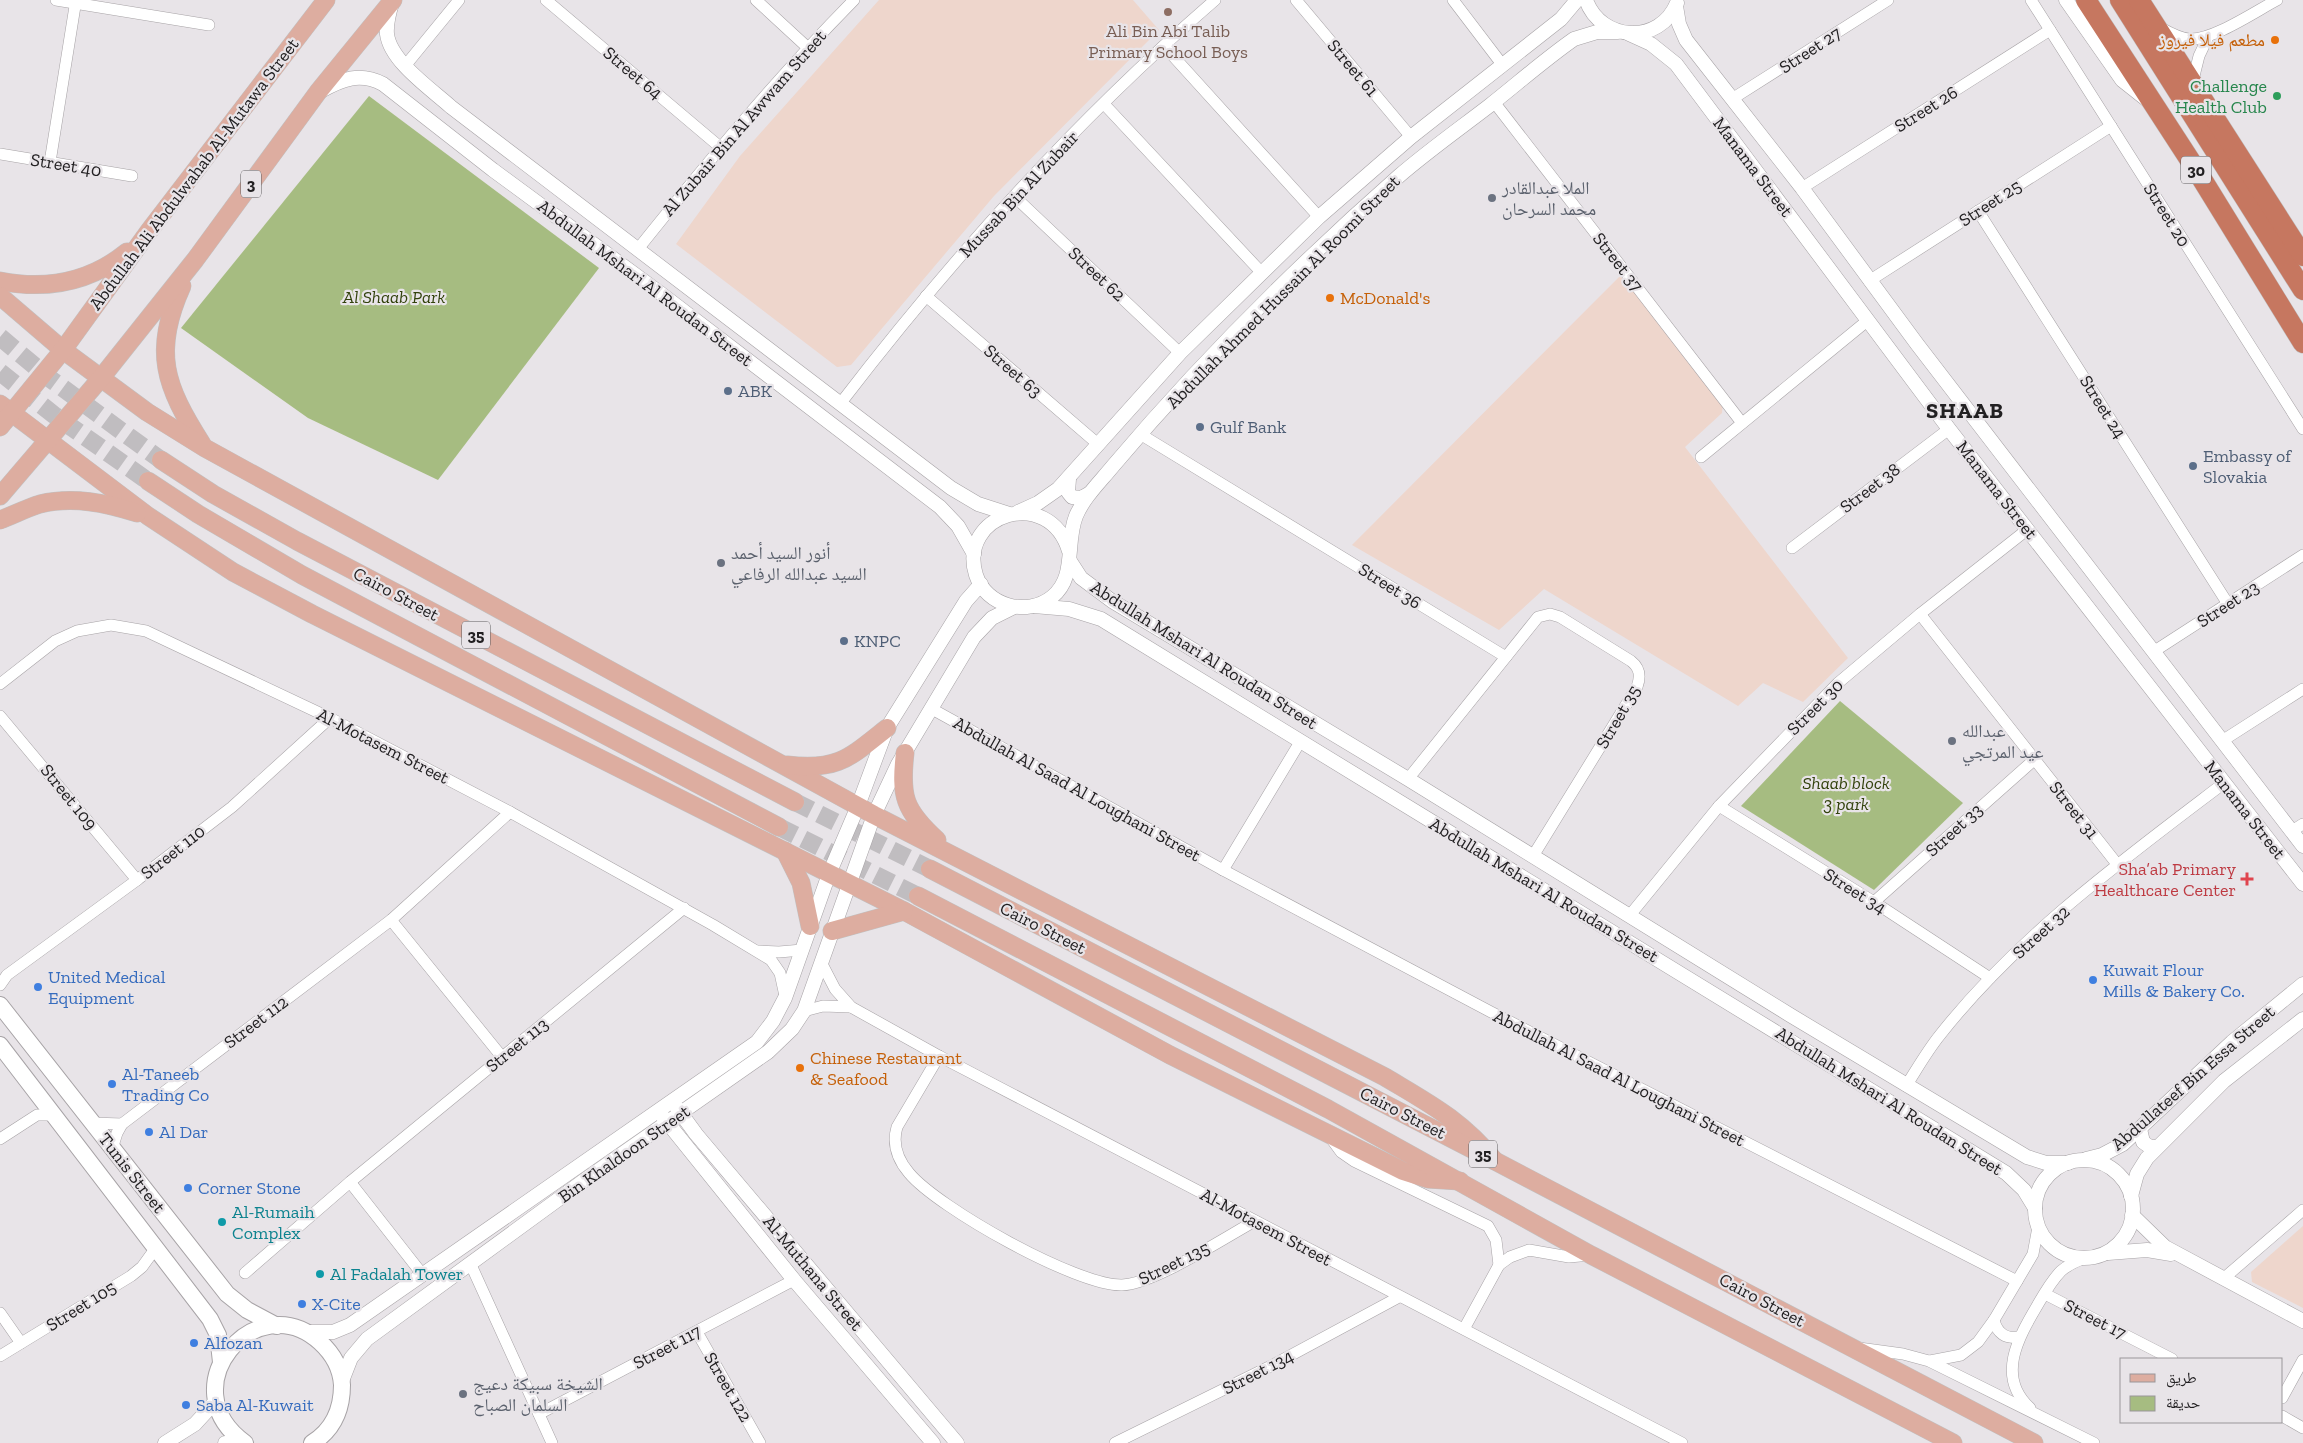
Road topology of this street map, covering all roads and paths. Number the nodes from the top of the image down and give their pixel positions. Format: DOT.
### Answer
graph roads {
  1 [pos="56,0"];
  2 [pos="326,0"];
  3 [pos="393,0"];
  4 [pos="459,0"];
  5 [pos="546,0"];
  6 [pos="756,0"];
  7 [pos="854,0"];
  8 [pos="1215,0"];
  9 [pos="1296,0"];
  10 [pos="1453,0"];
  11 [pos="1577,0"];
  12 [pos="1586,0"];
  13 [pos="1888,0"];
  14 [pos="2031,0"];
  15 [pos="2066,0"];
  16 [pos="2086,0"];
  17 [pos="2120,0"];
  18 [pos="2139,0"];
  19 [pos="2277,0"];
  20 [pos="76,2"];
  21 [pos="1677,3"];
  22 [pos="209,25"];
  23 [pos="2155,25"];
  24 [pos="2050,30"];
  25 [pos="1544,31"];
  26 [pos="1624,33"];
  27 [pos="2208,37"];
  28 [pos="1164,46"];
  29 [pos="807,47"];
  30 [pos="1558,51"];
  31 [pos="1696,53"];
  32 [pos="1502,64"];
  33 [pos="1676,64"];
  34 [pos="405,66"];
  35 [pos="2192,84"];
  36 [pos="318,92"];
  37 [pos="1732,99"];
  38 [pos="1494,102"];
  39 [pos="2152,103"];
  40 [pos="1104,104"];
  41 [pos="451,107"];
  42 [pos="432,122"];
  43 [pos="2111,126"];
  44 [pos="1411,136"];
  45 [pos="720,146"];
  46 [pos="0,154"];
  47 [pos="50,162"];
  48 [pos="132,176"];
  49 [pos="1802,188"];
  50 [pos="1014,196"];
  51 [pos="1978,210"];
  52 [pos="1319,217"];
  53 [pos="149,231"];
  54 [pos="638,249"];
  55 [pos="2303,256"];
  56 [pos="194,260"];
  57 [pos="1261,272"];
  58 [pos="0,281"];
  59 [pos="1869,281"];
  60 [pos="2303,290"];
  61 [pos="0,296"];
  62 [pos="926,296"];
  63 [pos="1867,321"];
  64 [pos="760,342"];
  65 [pos="2303,342"];
  66 [pos="1916,344"];
  67 [pos="63,350"];
  68 [pos="1180,353"];
  69 [pos="1894,356"];
  70 [pos="747,359"];
  71 [pos="1941,376"];
  72 [pos="101,378"];
  73 [pos="1921,391"];
  74 [pos="840,404"];
  75 [pos="6,409"];
  76 [pos="1742,423"];
  77 [pos="0,427"];
  78 [pos="1949,429"];
  79 [pos="2303,429"];
  80 [pos="1140,434"];
  81 [pos="48,441"];
  82 [pos="1099,445"];
  83 [pos="204,448"];
  84 [pos="1702,457"];
  85 [pos="161,460"];
  86 [pos="1069,479"];
  87 [pos="148,482"];
  88 [pos="951,488"];
  89 [pos="1090,493"];
  90 [pos="0,496"];
  91 [pos="934,503"];
  92 [pos="1012,513"];
  93 [pos="148,516"];
  94 [pos="0,520"];
  95 [pos="2028,529"];
  96 [pos="1792,548"];
  97 [pos="974,554"];
  98 [pos="2303,555"];
  99 [pos="1069,556"];
  100 [pos="2092,571"];
  101 [pos="981,584"];
  102 [pos="2073,587"];
  103 [pos="1112,601"];
  104 [pos="2115,602"];
  105 [pos="2228,604"];
  106 [pos="1034,606"];
  107 [pos="1014,607"];
  108 [pos="1920,614"];
  109 [pos="2094,614"];
  110 [pos="1101,619"];
  111 [pos="953,624"];
  112 [pos="974,637"];
  113 [pos="2153,652"];
  114 [pos="1506,658"];
  115 [pos="1226,670"];
  116 [pos="0,684"];
  117 [pos="1254,686"];
  118 [pos="1211,687"];
  119 [pos="2303,689"];
  120 [pos="1238,704"];
  121 [pos="932,709"];
  122 [pos="0,716"];
  123 [pos="330,718"];
  124 [pos="887,728"];
  125 [pos="2222,741"];
  126 [pos="1300,742"];
  127 [pos="905,753"];
  128 [pos="2035,760"];
  129 [pos="782,764"];
  130 [pos="1408,780"];
  131 [pos="2224,784"];
  132 [pos="795,802"];
  133 [pos="858,806"];
  134 [pos="1719,806"];
  135 [pos="510,812"];
  136 [pos="874,815"];
  137 [pos="779,827"];
  138 [pos="2297,828"];
  139 [pos="2303,846"];
  140 [pos="784,851"];
  141 [pos="952,854"];
  142 [pos="1533,856"];
  143 [pos="2117,864"];
  144 [pos="930,870"];
  145 [pos="1223,870"];
  146 [pos="829,874"];
  147 [pos="137,880"];
  148 [pos="2302,881"];
  149 [pos="849,883"];
  150 [pos="918,896"];
  151 [pos="1874,902"];
  152 [pos="684,908"];
  153 [pos="904,911"];
  154 [pos="1630,915"];
  155 [pos="391,920"];
  156 [pos="810,926"];
  157 [pos="832,931"];
  158 [pos="757,950"];
  159 [pos="802,950"];
  160 [pos="821,962"];
  161 [pos="1990,978"];
  162 [pos="2,979"];
  163 [pos="2303,984"];
  164 [pos="1753,993"];
  165 [pos="2297,996"];
  166 [pos="786,998"];
  167 [pos="0,1005"];
  168 [pos="1736,1007"];
  169 [pos="852,1008"];
  170 [pos="804,1010"];
  171 [pos="1790,1015"];
  172 [pos="2303,1019"];
  173 [pos="1778,1033"];
  174 [pos="0,1045"];
  175 [pos="939,1056"];
  176 [pos="502,1057"];
  177 [pos="1906,1086"];
  178 [pos="33,1089"];
  179 [pos="671,1101"];
  180 [pos="658,1111"];
  181 [pos="681,1114"];
  182 [pos="52,1115"];
  183 [pos="26,1120"];
  184 [pos="92,1123"];
  185 [pos="668,1123"];
  186 [pos="122,1124"];
  187 [pos="2140,1129"];
  188 [pos="1328,1133"];
  189 [pos="0,1139"];
  190 [pos="2157,1148"];
  191 [pos="112,1149"];
  192 [pos="2012,1149"];
  193 [pos="1495,1161"];
  194 [pos="2073,1162"];
  195 [pos="1996,1167"];
  196 [pos="1460,1181"];
  197 [pos="350,1182"];
  198 [pos="2130,1196"];
  199 [pos="2035,1208"];
  200 [pos="2303,1210"];
  201 [pos="2132,1215"];
  202 [pos="1255,1221"];
  203 [pos="2038,1227"];
  204 [pos="155,1249"];
  205 [pos="2104,1253"];
  206 [pos="1591,1255"];
  207 [pos="2181,1257"];
  208 [pos="2085,1258"];
  209 [pos="471,1264"];
  210 [pos="1499,1265"];
  211 [pos="245,1273"];
  212 [pos="422,1274"];
  213 [pos="215,1279"];
  214 [pos="2223,1279"];
  215 [pos="794,1280"];
  216 [pos="2018,1281"];
  217 [pos="182,1283"];
  218 [pos="2045,1294"];
  219 [pos="1399,1297"];
  220 [pos="0,1313"];
  221 [pos="1994,1320"];
  222 [pos="2303,1321"];
  223 [pos="277,1326"];
  224 [pos="1464,1329"];
  225 [pos="306,1332"];
  226 [pos="697,1332"];
  227 [pos="2018,1337"];
  228 [pos="21,1343"];
  229 [pos="1853,1348"];
  230 [pos="0,1356"];
  231 [pos="2170,1358"];
  232 [pos="2303,1360"];
  233 [pos="1929,1361"];
  234 [pos="221,1362"];
  235 [pos="342,1381"];
  236 [pos="2283,1396"];
  237 [pos="216,1400"];
  238 [pos="539,1414"];
  239 [pos="2039,1416"];
  240 [pos="2283,1417"];
  241 [pos="331,1425"];
  242 [pos="2303,1428"];
  243 [pos="165,1443"];
  244 [pos="225,1443"];
  245 [pos="239,1443"];
  246 [pos="245,1443"];
  247 [pos="312,1443"];
  248 [pos="335,1443"];
  249 [pos="552,1443"];
  250 [pos="760,1443"];
  251 [pos="933,1443"];
  252 [pos="957,1443"];
  253 [pos="1115,1443"];
  254 [pos="1682,1443"];
  255 [pos="1953,1443"];
  256 [pos="2034,1443"];
  257 [pos="2094,1443"];
  1 -- 20 [label="street"];
  2 -- 53 [label="main road, Abdullah Ali Abdulwahab Al-Mutawa Street"];
  3 -- 34 [label="street, Abdullah Mshari Al Roudan Street"];
  3 -- 36 [label="main road, 3"];
  4 -- 34 [label="street"];
  5 -- 45 [label="street, Street 64"];
  6 -- 29 [label="street"];
  7 -- 29 [label="street, Al Zubair Bin Al Awwam Street"];
  8 -- 28 [label="street, Mussab Bin Al Zubair"];
  9 -- 44 [label="street, Street 61"];
  10 -- 32 [label="street"];
  11 -- 25 [label="street, Abdullah Ahmed Hussain Al Roomi Street"];
  12 -- 26 [label="street, Manama Street"];
  13 -- 37 [label="street, Street 27"];
  14 -- 24 [label="street, Street 20"];
  15 -- 39 [label="street"];
  16 -- 39 [label="highway, 30"];
  17 -- 60 [label="highway, 30"];
  18 -- 23 [label="highway"];
  19 -- 27 [label="street"];
  20 -- 22 [label="street"];
  20 -- 47 [label="street"];
  21 -- 26 [label="street, Abdullah Ahmed Hussain Al Roomi Street"];
  21 -- 31 [label="street, Manama Street"];
  23 -- 27 [label="street"];
  23 -- 35 [label="highway"];
  24 -- 43 [label="street, Street 20"];
  24 -- 49 [label="street, Street 26"];
  25 -- 30 [label="street"];
  25 -- 32 [label="street, Abdullah Ahmed Hussain Al Roomi Street"];
  26 -- 30 [label="street, Abdullah Ahmed Hussain Al Roomi Street"];
  26 -- 33 [label="street, Manama Street"];
  27 -- 35 [label="street"];
  28 -- 40 [label="street, Mussab Bin Al Zubair"];
  28 -- 52 [label="street"];
  29 -- 45 [label="street, Al Zubair Bin Al Awwam Street"];
  30 -- 38 [label="street, Abdullah Ahmed Hussain Al Roomi Street"];
  31 -- 33 [label="street"];
  31 -- 37 [label="street, Manama Street"];
  32 -- 44 [label="street, Abdullah Ahmed Hussain Al Roomi Street"];
  33 -- 63 [label="street, Manama Street"];
  34 -- 41 [label="street, Abdullah Mshari Al Roudan Street"];
  35 -- 55 [label="highway"];
  36 -- 42 [label="street, Abdullah Mshari Al Roudan Street"];
  36 -- 56 [label="main road, 3"];
  37 -- 49 [label="street, Manama Street"];
  38 -- 76 [label="street, Street 37"];
  38 -- 80 [label="street, Abdullah Ahmed Hussain Al Roomi Street"];
  39 -- 65 [label="highway, 30"];
  40 -- 50 [label="street, Mussab Bin Al Zubair"];
  40 -- 57 [label="street"];
  41 -- 42 [label="street"];
  41 -- 54 [label="street, Abdullah Mshari Al Roudan Street"];
  42 -- 70 [label="street, Abdullah Mshari Al Roudan Street"];
  43 -- 51 [label="street, Street 25"];
  43 -- 79 [label="street, Street 20"];
  44 -- 52 [label="street, Abdullah Ahmed Hussain Al Roomi Street"];
  45 -- 54 [label="street, Al Zubair Bin Al Awwam Street"];
  46 -- 47 [label="street, Street 40"];
  47 -- 48 [label="street, Street 40"];
  49 -- 59 [label="street, Manama Street"];
  50 -- 62 [label="street, Mussab Bin Al Zubair"];
  50 -- 68 [label="street, Street 62"];
  51 -- 59 [label="street, Street 25"];
  51 -- 105 [label="street, Street 24"];
  52 -- 57 [label="street, Abdullah Ahmed Hussain Al Roomi Street"];
  53 -- 58 [label="main road"];
  53 -- 67 [label="main road, Abdullah Ali Abdulwahab Al-Mutawa Street"];
  54 -- 64 [label="street, Abdullah Mshari Al Roudan Street"];
  56 -- 72 [label="main road, 3"];
  56 -- 83 [label="main road"];
  57 -- 68 [label="street, Abdullah Ahmed Hussain Al Roomi Street"];
  59 -- 66 [label="street, Manama Street"];
  61 -- 67 [label="main road"];
  62 -- 74 [label="street, Mussab Bin Al Zubair"];
  62 -- 82 [label="street, Street 63"];
  63 -- 69 [label="street, Manama Street"];
  63 -- 76 [label="street"];
  64 -- 70 [label="street"];
  64 -- 74 [label="street, Abdullah Mshari Al Roudan Street"];
  66 -- 69 [label="street"];
  66 -- 71 [label="street, Manama Street"];
  67 -- 72 [label="main road"];
  67 -- 75 [label="main road, Abdullah Ali Abdulwahab Al-Mutawa Street"];
  68 -- 82 [label="street, Abdullah Ahmed Hussain Al Roomi Street"];
  69 -- 73 [label="street, Manama Street"];
  70 -- 91 [label="street, Abdullah Mshari Al Roudan Street"];
  71 -- 73 [label="street"];
  71 -- 100 [label="street, Manama Street"];
  72 -- 81 [label="main road, 3"];
  72 -- 83 [label="main road"];
  73 -- 78 [label="street, Manama Street"];
  74 -- 88 [label="street, Abdullah Mshari Al Roudan Street"];
  75 -- 77 [label="main road"];
  75 -- 81 [label="main road"];
  76 -- 84 [label="street"];
  78 -- 95 [label="street, Manama Street"];
  78 -- 96 [label="street, Street 38"];
  80 -- 89 [label="street, Abdullah Ahmed Hussain Al Roomi Street"];
  80 -- 114 [label="street, Street 36"];
  81 -- 90 [label="main road, 3"];
  81 -- 93 [label="main road"];
  82 -- 86 [label="street, Abdullah Ahmed Hussain Al Roomi Street"];
  83 -- 129 [label="main road"];
  85 -- 132 [label="main road, Cairo Street / 35"];
  86 -- 89 [label="street"];
  86 -- 92 [label="street, Abdullah Ahmed Hussain Al Roomi Street"];
  87 -- 137 [label="main road, Cairo Street / 35"];
  88 -- 91 [label="street"];
  88 -- 92 [label="street, Abdullah Mshari Al Roudan Street"];
  89 -- 99 [label="street, Abdullah Ahmed Hussain Al Roomi Street"];
  91 -- 97 [label="street, Abdullah Mshari Al Roudan Street"];
  92 -- 97 [label="street"];
  92 -- 99 [label="street"];
  93 -- 94 [label="main road"];
  93 -- 140 [label="main road"];
  95 -- 102 [label="street, Manama Street"];
  95 -- 108 [label="street, Street 30"];
  97 -- 101 [label="street"];
  98 -- 105 [label="street, Street 23"];
  99 -- 103 [label="street, Abdullah Mshari Al Roudan Street"];
  99 -- 106 [label="street"];
  100 -- 102 [label="street"];
  100 -- 104 [label="street, Manama Street"];
  101 -- 107 [label="street"];
  101 -- 111 [label="street"];
  102 -- 109 [label="street, Manama Street"];
  103 -- 110 [label="street"];
  103 -- 115 [label="street, Abdullah Mshari Al Roudan Street"];
  104 -- 109 [label="street"];
  104 -- 113 [label="street, Manama Street"];
  105 -- 113 [label="street, Street 23"];
  106 -- 107 [label="street"];
  106 -- 110 [label="street, Abdullah Mshari Al Roudan Street"];
  107 -- 112 [label="street"];
  108 -- 128 [label="street, Street 31"];
  108 -- 134 [label="street, Street 30"];
  109 -- 131 [label="street, Manama Street"];
  110 -- 118 [label="street, Abdullah Mshari Al Roudan Street"];
  111 -- 112 [label="street"];
  111 -- 124 [label="street"];
  112 -- 121 [label="street"];
  113 -- 125 [label="street, Manama Street"];
  114 -- 130 [label="street"];
  114 -- 142 [label="street, Street 35"];
  115 -- 117 [label="street, Abdullah Mshari Al Roudan Street"];
  115 -- 118 [label="street"];
  116 -- 123 [label="street, Al-Motasem Street"];
  117 -- 120 [label="street"];
  117 -- 130 [label="street, Abdullah Mshari Al Roudan Street"];
  118 -- 120 [label="street, Abdullah Mshari Al Roudan Street"];
  119 -- 125 [label="street"];
  120 -- 126 [label="street, Abdullah Mshari Al Roudan Street"];
  121 -- 127 [label="street"];
  121 -- 145 [label="street, Abdullah Al Saad Al Loughani Street"];
  122 -- 147 [label="street, Street 109"];
  123 -- 135 [label="street, Al-Motasem Street"];
  123 -- 147 [label="street, Street 110"];
  124 -- 129 [label="main road"];
  124 -- 133 [label="street"];
  125 -- 138 [label="street, Manama Street"];
  126 -- 145 [label="street"];
  126 -- 168 [label="street, Abdullah Mshari Al Roudan Street"];
  127 -- 136 [label="street"];
  127 -- 141 [label="main road"];
  128 -- 143 [label="street, Street 31"];
  128 -- 151 [label="street, Street 33"];
  129 -- 133 [label="main road"];
  130 -- 142 [label="street, Abdullah Mshari Al Roudan Street"];
  131 -- 143 [label="street, Street 32"];
  131 -- 148 [label="street, Manama Street"];
  133 -- 136 [label="main road"];
  133 -- 146 [label="street"];
  134 -- 151 [label="street, Street 34"];
  134 -- 154 [label="street, Street 30"];
  135 -- 152 [label="street, Al-Motasem Street"];
  135 -- 155 [label="street, Street 112"];
  136 -- 141 [label="main road"];
  136 -- 149 [label="street"];
  138 -- 139 [label="street, Manama Street"];
  140 -- 146 [label="main road"];
  140 -- 156 [label="main road"];
  141 -- 193 [label="main road"];
  142 -- 154 [label="street, Abdullah Mshari Al Roudan Street"];
  143 -- 161 [label="street, Street 32"];
  144 -- 193 [label="main road, Cairo Street / 35"];
  145 -- 216 [label="street, Abdullah Al Saad Al Loughani Street"];
  146 -- 149 [label="main road"];
  146 -- 156 [label="street, Bin Khaldoon Street"];
  147 -- 162 [label="street, Street 110"];
  149 -- 153 [label="main road"];
  149 -- 157 [label="street, Bin Khaldoon Street"];
  150 -- 196 [label="main road, Cairo Street / 35"];
  151 -- 161 [label="street, Street 34"];
  152 -- 158 [label="street, Al-Motasem Street"];
  152 -- 176 [label="street, Street 113"];
  153 -- 157 [label="main road"];
  153 -- 188 [label="main road"];
  154 -- 164 [label="street, Abdullah Mshari Al Roudan Street"];
  155 -- 176 [label="street"];
  155 -- 186 [label="street, Street 112"];
  156 -- 159 [label="street, Bin Khaldoon Street"];
  157 -- 160 [label="street, Bin Khaldoon Street"];
  158 -- 159 [label="street, Al-Motasem Street"];
  158 -- 166 [label="street, Al-Motasem Street"];
  159 -- 166 [label="street, Bin Khaldoon Street"];
  160 -- 169 [label="street, Al-Motasem Street"];
  160 -- 170 [label="street, Bin Khaldoon Street"];
  161 -- 177 [label="street, Street 32"];
  163 -- 165 [label="street, Abdullateef Bin Essa Street"];
  164 -- 168 [label="street"];
  164 -- 171 [label="street, Abdullah Mshari Al Roudan Street"];
  165 -- 187 [label="street, Abdullateef Bin Essa Street"];
  166 -- 179 [label="street, Bin Khaldoon Street"];
  167 -- 184 [label="main road, Tunis Street"];
  168 -- 173 [label="street, Abdullah Mshari Al Roudan Street"];
  169 -- 170 [label="street, Al-Motasem Street"];
  169 -- 175 [label="street, Al-Motasem Street"];
  170 -- 181 [label="street, Bin Khaldoon Street"];
  171 -- 173 [label="street"];
  171 -- 177 [label="street, Abdullah Mshari Al Roudan Street"];
  172 -- 190 [label="street, Abdullateef Bin Essa Street"];
  173 -- 195 [label="street, Abdullah Mshari Al Roudan Street"];
  174 -- 178 [label="main road, Tunis Street"];
  175 -- 202 [label="street, Al-Motasem Street"];
  175 -- 202 [label="street, Street 135"];
  176 -- 197 [label="street, Street 113"];
  177 -- 192 [label="street, Abdullah Mshari Al Roudan Street"];
  178 -- 182 [label="main road, Tunis Street"];
  178 -- 183 [label="street"];
  179 -- 180 [label="street, Bin Khaldoon Street"];
  179 -- 181 [label="street, Al-Muthana Street"];
  180 -- 185 [label="street, Al-Muthana Street"];
  180 -- 212 [label="street, Bin Khaldoon Street"];
  181 -- 185 [label="street, Bin Khaldoon Street"];
  181 -- 252 [label="street, Al-Muthana Street"];
  182 -- 183 [label="street"];
  182 -- 204 [label="main road, Tunis Street"];
  183 -- 189 [label="street"];
  184 -- 186 [label="street"];
  184 -- 191 [label="main road, Tunis Street"];
  185 -- 209 [label="street, Bin Khaldoon Street"];
  185 -- 215 [label="street, Al-Muthana Street"];
  186 -- 191 [label="street"];
  187 -- 190 [label="street"];
  187 -- 194 [label="street, Abdullateef Bin Essa Street"];
  188 -- 196 [label="main road"];
  188 -- 210 [label="street"];
  190 -- 198 [label="street, Abdullateef Bin Essa Street"];
  191 -- 213 [label="main road, Tunis Street"];
  192 -- 194 [label="street, Abdullah Mshari Al Roudan Street"];
  192 -- 195 [label="street"];
  193 -- 229 [label="main road, Cairo Street / 35"];
  194 -- 198 [label="street"];
  194 -- 199 [label="street"];
  195 -- 199 [label="street, Abdullah Mshari Al Roudan Street"];
  196 -- 206 [label="main road, Cairo Street / 35"];
  197 -- 211 [label="street, Street 113"];
  197 -- 212 [label="street"];
  198 -- 201 [label="street"];
  199 -- 203 [label="street"];
  200 -- 214 [label="street"];
  201 -- 205 [label="street"];
  201 -- 207 [label="street"];
  202 -- 219 [label="street, Al-Motasem Street"];
  203 -- 208 [label="street"];
  203 -- 216 [label="street"];
  204 -- 217 [label="main road, Tunis Street"];
  204 -- 228 [label="street, Street 105"];
  205 -- 207 [label="street"];
  205 -- 208 [label="street"];
  206 -- 210 [label="street"];
  206 -- 255 [label="main road, Cairo Street / 35"];
  207 -- 214 [label="street"];
  208 -- 218 [label="street"];
  209 -- 235 [label="street, Bin Khaldoon Street"];
  209 -- 238 [label="street"];
  210 -- 224 [label="street"];
  212 -- 225 [label="street, Bin Khaldoon Street"];
  213 -- 217 [label="main road"];
  213 -- 223 [label="main road, Tunis Street"];
  214 -- 222 [label="street"];
  215 -- 226 [label="street, Street 117"];
  215 -- 251 [label="street, Al-Muthana Street"];
  216 -- 221 [label="street"];
  217 -- 234 [label="main road, Tunis Street"];
  218 -- 227 [label="street"];
  218 -- 231 [label="street, Street 17"];
  219 -- 224 [label="street, Al-Motasem Street"];
  219 -- 253 [label="street, Street 134"];
  220 -- 228 [label="street"];
  221 -- 227 [label="street"];
  221 -- 233 [label="street"];
  223 -- 225 [label="main road"];
  223 -- 234 [label="main road"];
  224 -- 254 [label="street, Al-Motasem Street"];
  225 -- 235 [label="main road"];
  226 -- 238 [label="street, Street 117"];
  226 -- 250 [label="street, Street 122"];
  227 -- 239 [label="street"];
  228 -- 230 [label="street, Street 105"];
  229 -- 233 [label="street"];
  229 -- 256 [label="main road, Cairo Street / 35"];
  232 -- 236 [label="street"];
  233 -- 239 [label="street"];
  234 -- 237 [label="main road"];
  235 -- 241 [label="main road"];
  237 -- 243 [label="street"];
  237 -- 246 [label="main road"];
  238 -- 249 [label="street"];
  239 -- 257 [label="street"];
  240 -- 242 [label="street"];
  241 -- 247 [label="main road"];
  241 -- 248 [label="main road"];
  244 -- 245 [label="street"];
}
